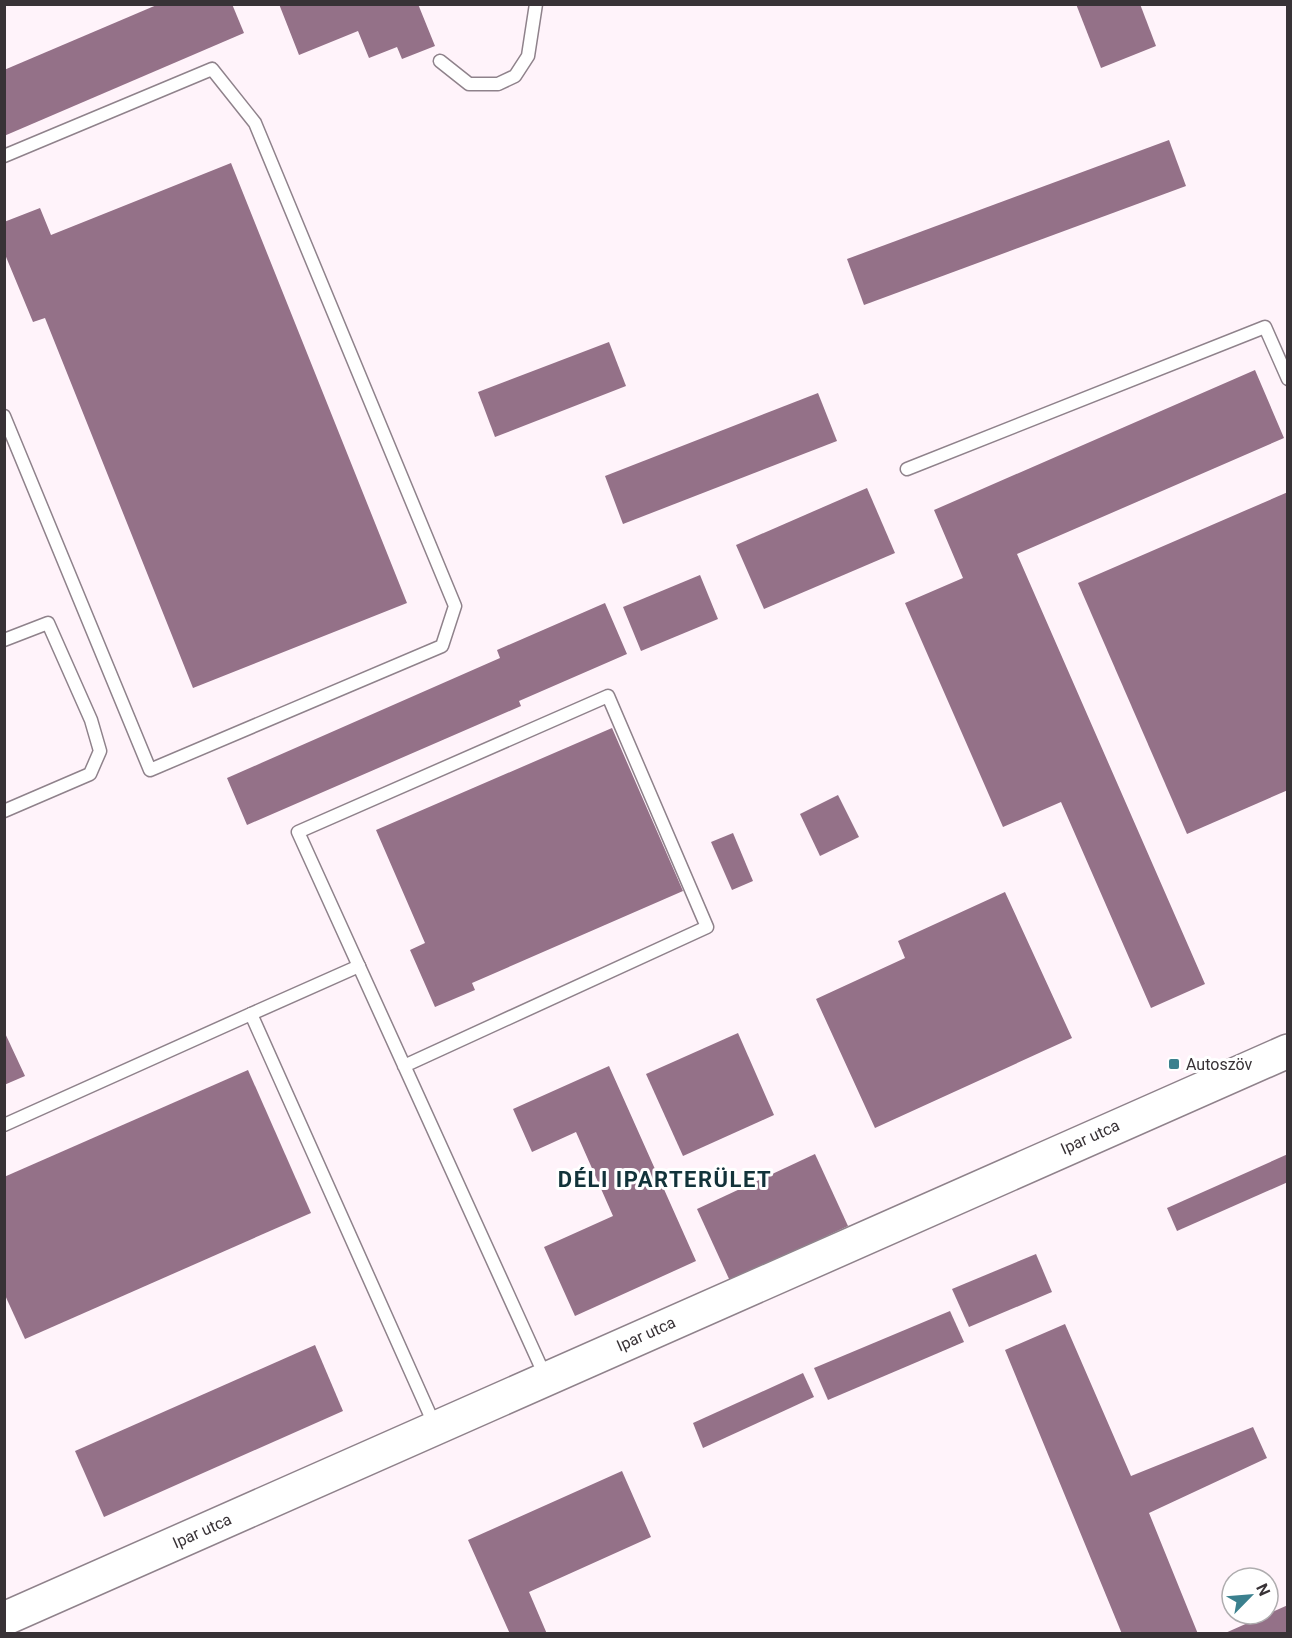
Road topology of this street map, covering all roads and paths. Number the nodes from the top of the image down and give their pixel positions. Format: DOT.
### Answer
graph roads {
  1 [pos="536,4"];
  2 [pos="440,61"];
  3 [pos="4,156"];
  4 [pos="1287,379"];
  5 [pos="4,416"];
  6 [pos="907,469"];
  7 [pos="4,640"];
  8 [pos="4,812"];
  9 [pos="359,966"];
  10 [pos="251,1014"];
  11 [pos="1287,1051"];
  12 [pos="404,1066"];
  13 [pos="4,1125"];
  14 [pos="546,1378"];
  15 [pos="436,1427"];
  16 [pos="4,1619"];
  1 -- 2 [label="lane"];
  3 -- 5 [label="lane"];
  4 -- 6 [label="lane"];
  7 -- 8 [label="lane"];
  9 -- 10 [label="lane"];
  9 -- 12 [label="lane"];
  9 -- 12 [label="lane"];
  10 -- 13 [label="lane"];
  10 -- 15 [label="lane"];
  11 -- 14 [label="street, Ipar utca"];
  12 -- 14 [label="lane"];
  14 -- 15 [label="street, Ipar utca"];
  15 -- 16 [label="street, Ipar utca"];
}
